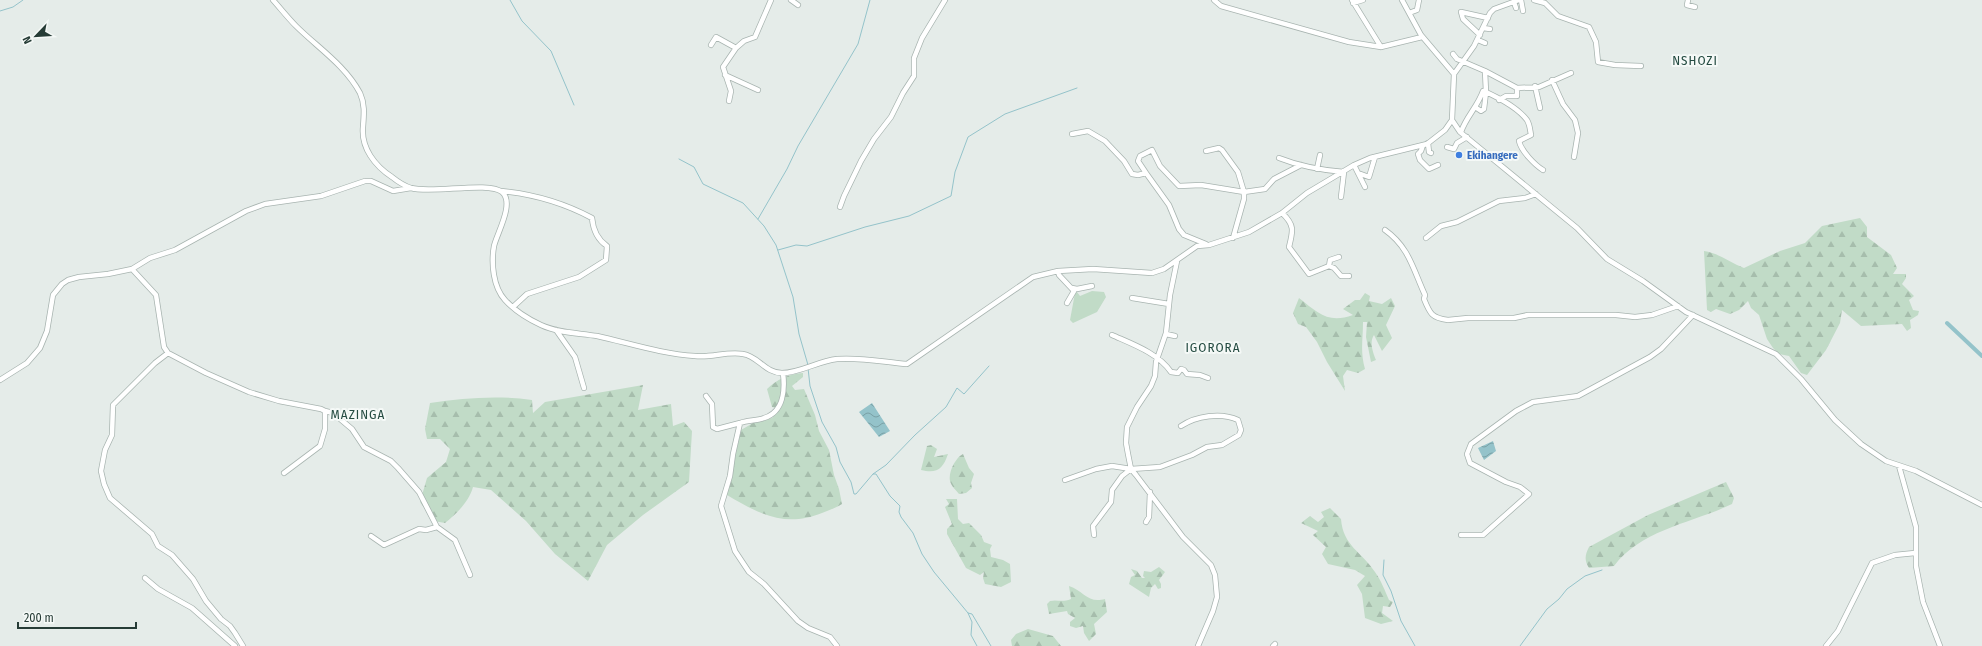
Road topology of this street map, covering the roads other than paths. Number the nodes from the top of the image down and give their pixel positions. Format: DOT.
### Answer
graph roads {
  1 [pos="273,0"];
  2 [pos="771,0"];
  3 [pos="791,0"];
  4 [pos="945,0"];
  5 [pos="1214,0"];
  6 [pos="1363,0"];
  7 [pos="1402,0"];
  8 [pos="1419,0"];
  9 [pos="1534,0"];
  10 [pos="1688,0"];
  11 [pos="1518,1"];
  12 [pos="1352,2"];
  13 [pos="798,5"];
  14 [pos="1695,7"];
  15 [pos="1516,8"];
  16 [pos="1523,11"];
  17 [pos="1409,13"];
  18 [pos="1488,18"];
  19 [pos="1483,28"];
  20 [pos="1490,29"];
  21 [pos="1422,37"];
  22 [pos="1479,38"];
  23 [pos="1485,43"];
  24 [pos="711,44"];
  25 [pos="1381,47"];
  26 [pos="736,48"];
  27 [pos="1453,54"];
  28 [pos="1463,62"];
  29 [pos="1641,66"];
  30 [pos="1485,71"];
  31 [pos="1571,73"];
  32 [pos="1454,74"];
  33 [pos="725,75"];
  34 [pos="1552,80"];
  35 [pos="1535,86"];
  36 [pos="1517,88"];
  37 [pos="758,90"];
  38 [pos="1486,90"];
  39 [pos="1499,100"];
  40 [pos="729,101"];
  41 [pos="1475,108"];
  42 [pos="1540,108"];
  43 [pos="1452,120"];
  44 [pos="1447,128"];
  45 [pos="1456,128"];
  46 [pos="1461,132"];
  47 [pos="1072,134"];
  48 [pos="1468,137"];
  49 [pos="1428,143"];
  50 [pos="1423,145"];
  51 [pos="1448,147"];
  52 [pos="1206,151"];
  53 [pos="1431,153"];
  54 [pos="1320,155"];
  55 [pos="1375,157"];
  56 [pos="1574,157"];
  57 [pos="1279,158"];
  58 [pos="1354,165"];
  59 [pos="1301,166"];
  60 [pos="1438,166"];
  61 [pos="1317,168"];
  62 [pos="1543,170"];
  63 [pos="1344,172"];
  64 [pos="1146,173"];
  65 [pos="1358,173"];
  66 [pos="1365,187"];
  67 [pos="411,188"];
  68 [pos="501,191"];
  69 [pos="1244,192"];
  70 [pos="1536,194"];
  71 [pos="1341,197"];
  72 [pos="840,206"];
  73 [pos="1282,213"];
  74 [pos="1385,230"];
  75 [pos="1233,238"];
  76 [pos="1426,238"];
  77 [pos="1208,244"];
  78 [pos="1339,257"];
  79 [pos="1177,261"];
  80 [pos="1329,266"];
  81 [pos="132,269"];
  82 [pos="1058,271"];
  83 [pos="1349,276"];
  84 [pos="1092,286"];
  85 [pos="1072,288"];
  86 [pos="1132,298"];
  87 [pos="1067,303"];
  88 [pos="1169,304"];
  89 [pos="1678,306"];
  90 [pos="513,307"];
  91 [pos="1693,315"];
  92 [pos="556,330"];
  93 [pos="1166,334"];
  94 [pos="1112,335"];
  95 [pos="1175,336"];
  96 [pos="168,354"];
  97 [pos="1157,359"];
  98 [pos="783,373"];
  99 [pos="1208,378"];
  100 [pos="0,380"];
  101 [pos="584,388"];
  102 [pos="706,396"];
  103 [pos="325,411"];
  104 [pos="740,423"];
  105 [pos="1181,426"];
  106 [pos="1899,466"];
  107 [pos="1131,469"];
  108 [pos="284,473"];
  109 [pos="1065,480"];
  110 [pos="1150,492"];
  111 [pos="1982,505"];
  112 [pos="1146,522"];
  113 [pos="437,527"];
  114 [pos="1094,535"];
  115 [pos="371,536"];
  116 [pos="1461,536"];
  117 [pos="1915,553"];
  118 [pos="470,575"];
  119 [pos="145,578"];
  120 [pos="235,646"];
  121 [pos="243,646"];
  122 [pos="837,646"];
  123 [pos="1198,646"];
  124 [pos="1826,646"];
  125 [pos="1940,646"];
  1 -- 67 [label="street"];
  2 -- 26 [label="street"];
  3 -- 13 [label="street"];
  4 -- 72 [label="street"];
  5 -- 25 [label="street"];
  6 -- 12 [label="street"];
  7 -- 17 [label="street"];
  8 -- 17 [label="street"];
  9 -- 29 [label="street"];
  10 -- 14 [label="street"];
  11 -- 15 [label="street"];
  11 -- 16 [label="street"];
  11 -- 18 [label="street"];
  12 -- 25 [label="street"];
  17 -- 21 [label="street"];
  18 -- 19 [label="street"];
  18 -- 22 [label="street"];
  19 -- 20 [label="street"];
  19 -- 22 [label="street"];
  21 -- 25 [label="street"];
  21 -- 32 [label="street"];
  22 -- 23 [label="street"];
  22 -- 28 [label="street"];
  24 -- 26 [label="street"];
  26 -- 33 [label="street"];
  27 -- 28 [label="street"];
  28 -- 30 [label="street"];
  28 -- 32 [label="street"];
  30 -- 36 [label="street"];
  30 -- 38 [label="street"];
  31 -- 34 [label="street"];
  32 -- 43 [label="street"];
  33 -- 37 [label="street"];
  33 -- 40 [label="street"];
  34 -- 35 [label="street"];
  34 -- 56 [label="street"];
  35 -- 36 [label="street"];
  35 -- 42 [label="street"];
  36 -- 39 [label="street"];
  38 -- 39 [label="street"];
  38 -- 41 [label="street"];
  38 -- 41 [label="street"];
  39 -- 62 [label="street"];
  41 -- 46 [label="street"];
  43 -- 44 [label="street"];
  43 -- 45 [label="street"];
  44 -- 45 [label="street"];
  44 -- 49 [label="street"];
  45 -- 46 [label="street"];
  46 -- 48 [label="street"];
  47 -- 64 [label="street"];
  48 -- 51 [label="street"];
  48 -- 70 [label="street"];
  49 -- 50 [label="street"];
  49 -- 53 [label="street"];
  50 -- 55 [label="street"];
  50 -- 60 [label="street"];
  52 -- 69 [label="street"];
  54 -- 61 [label="street"];
  55 -- 58 [label="street"];
  55 -- 65 [label="street"];
  57 -- 59 [label="street"];
  58 -- 63 [label="street"];
  58 -- 65 [label="street"];
  59 -- 61 [label="street"];
  59 -- 69 [label="street"];
  61 -- 63 [label="street"];
  63 -- 71 [label="street"];
  63 -- 73 [label="street"];
  64 -- 69 [label="street"];
  64 -- 77 [label="street"];
  65 -- 66 [label="street"];
  67 -- 68 [label="street"];
  67 -- 81 [label="street"];
  68 -- 90 [label="street"];
  68 -- 90 [label="street"];
  69 -- 75 [label="street"];
  70 -- 76 [label="street"];
  70 -- 89 [label="street"];
  73 -- 75 [label="street"];
  73 -- 80 [label="street"];
  74 -- 89 [label="street"];
  75 -- 77 [label="street"];
  77 -- 79 [label="street"];
  78 -- 80 [label="street"];
  79 -- 82 [label="street"];
  79 -- 88 [label="street"];
  80 -- 83 [label="street"];
  81 -- 96 [label="street"];
  81 -- 100 [label="street"];
  82 -- 85 [label="street"];
  82 -- 98 [label="street"];
  84 -- 85 [label="street"];
  85 -- 87 [label="street"];
  86 -- 88 [label="street"];
  88 -- 93 [label="street"];
  89 -- 91 [label="street"];
  90 -- 92 [label="street"];
  91 -- 106 [label="street"];
  91 -- 116 [label="street"];
  92 -- 98 [label="street"];
  92 -- 101 [label="street"];
  93 -- 95 [label="street"];
  93 -- 97 [label="street"];
  94 -- 97 [label="street"];
  96 -- 103 [label="street"];
  96 -- 121 [label="street"];
  97 -- 99 [label="street"];
  97 -- 107 [label="street"];
  98 -- 104 [label="street"];
  102 -- 104 [label="street"];
  103 -- 108 [label="street"];
  103 -- 113 [label="street"];
  104 -- 122 [label="street"];
  105 -- 107 [label="street"];
  106 -- 111 [label="street"];
  106 -- 117 [label="street"];
  107 -- 109 [label="street"];
  107 -- 110 [label="street"];
  107 -- 114 [label="street"];
  110 -- 112 [label="street"];
  110 -- 123 [label="street"];
  113 -- 115 [label="street"];
  113 -- 118 [label="street"];
  117 -- 124 [label="street"];
  117 -- 125 [label="street"];
  119 -- 120 [label="street"];
}
